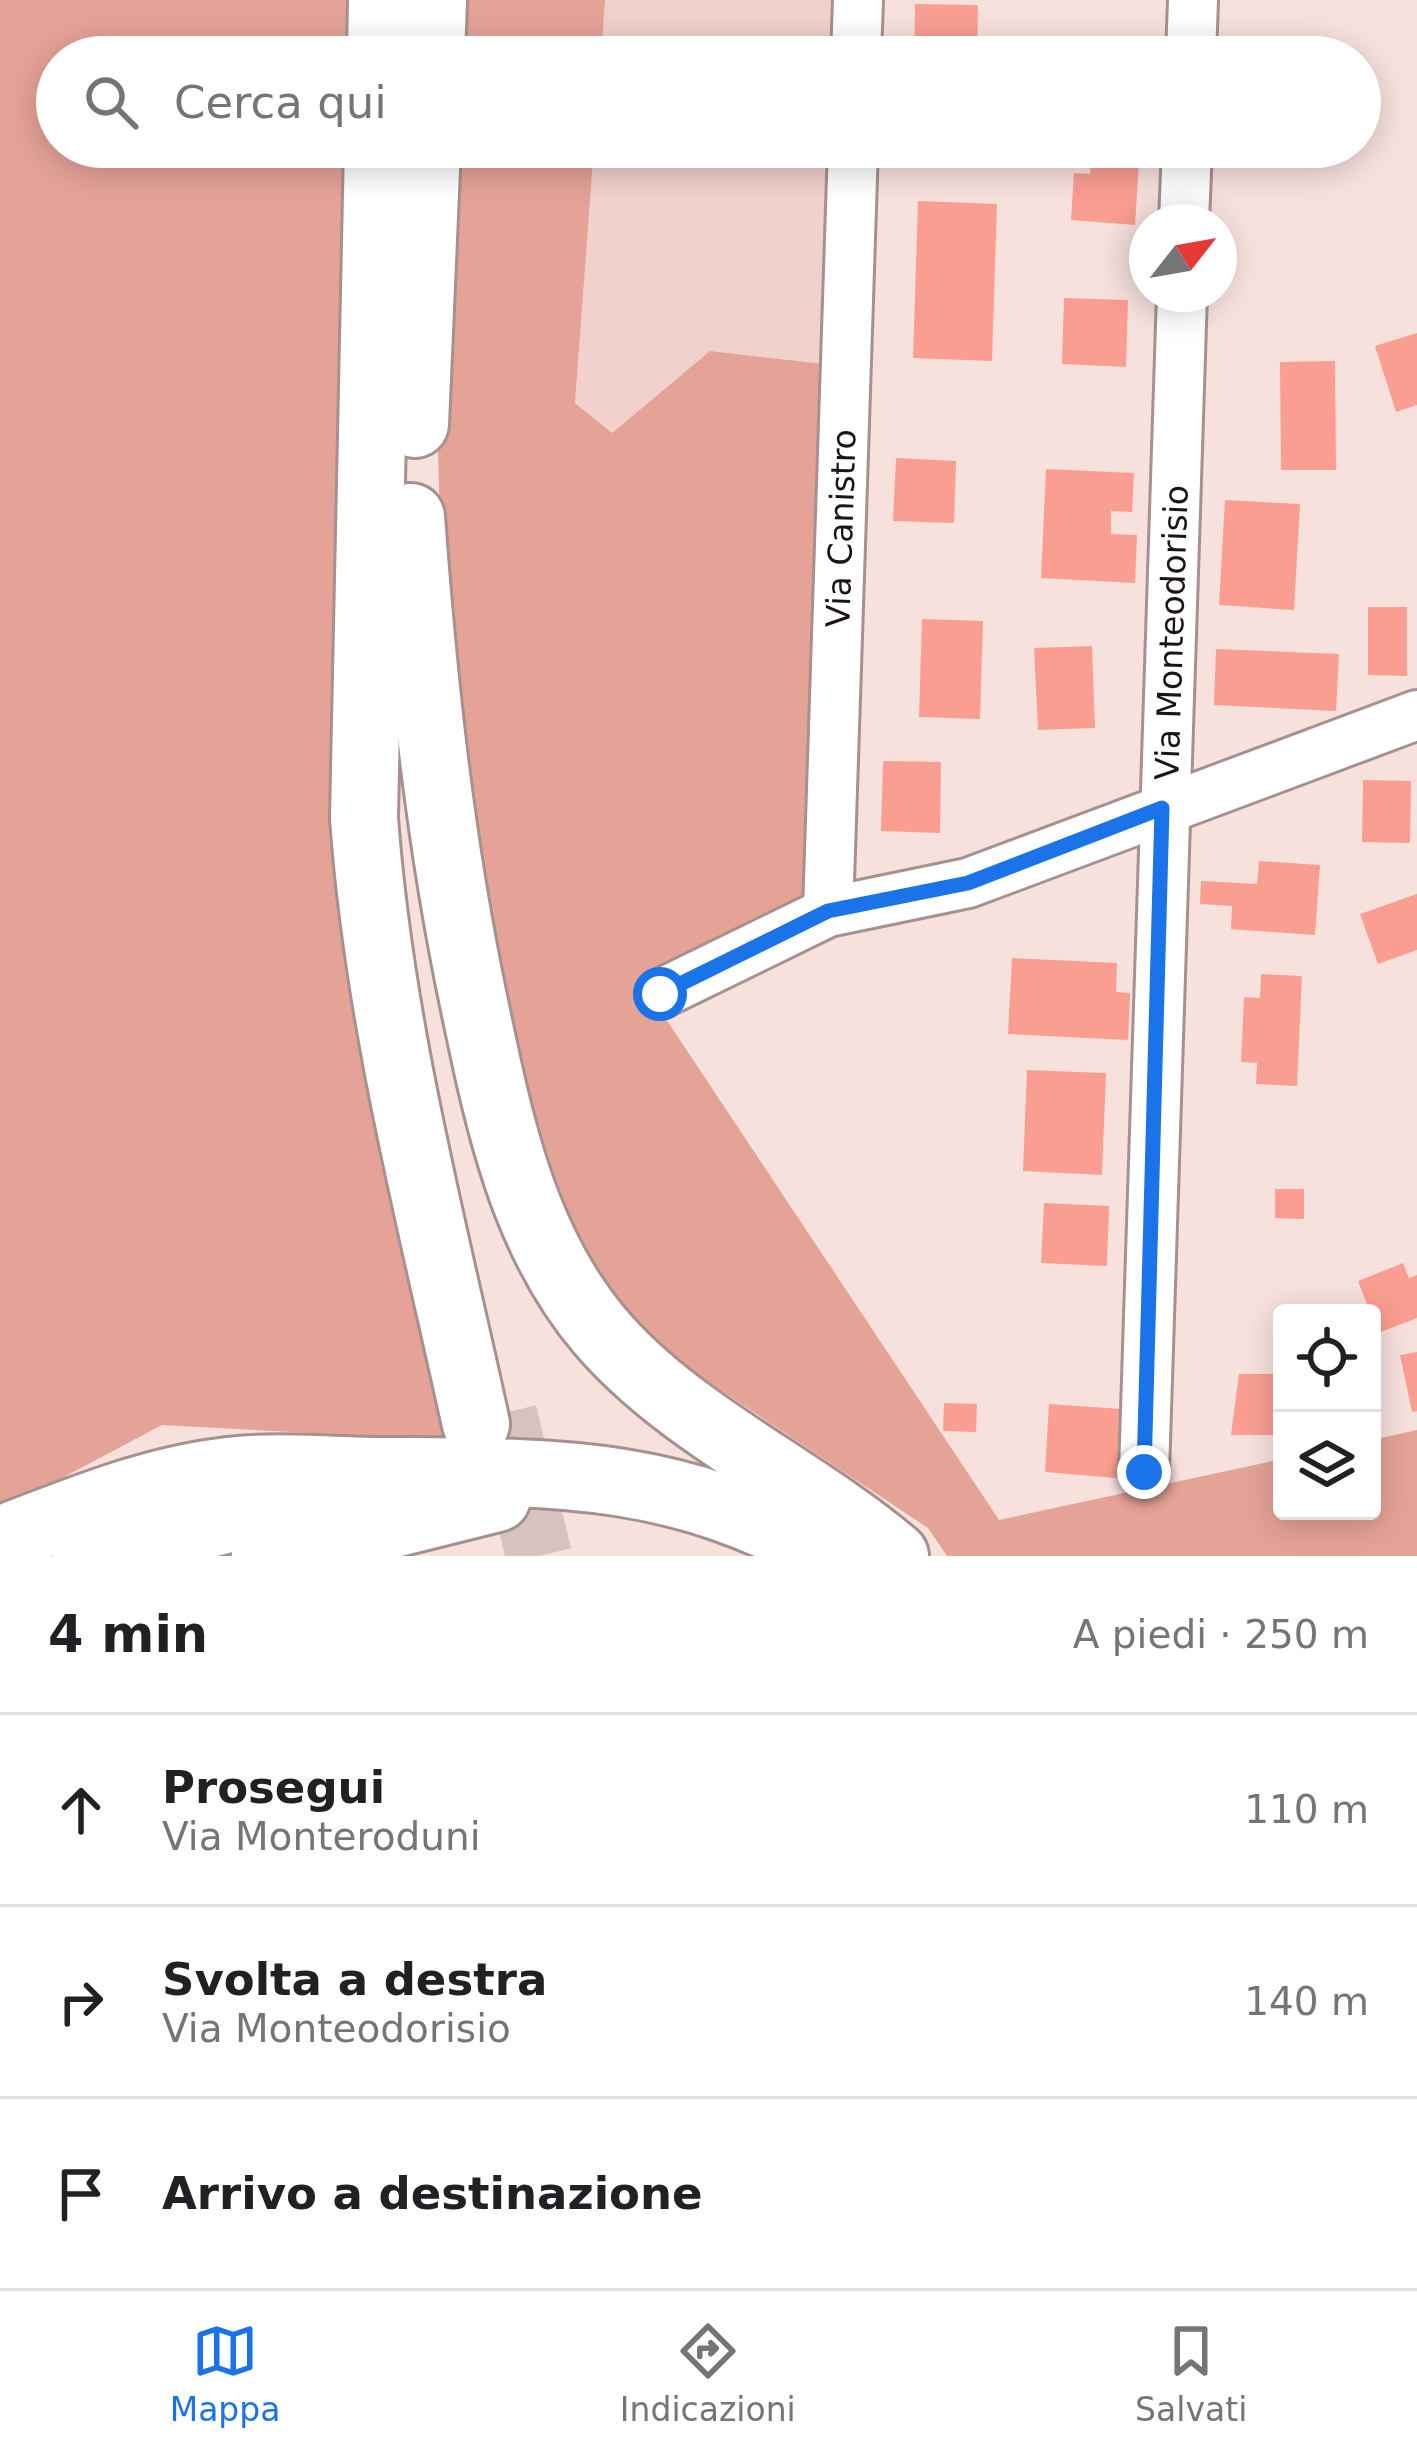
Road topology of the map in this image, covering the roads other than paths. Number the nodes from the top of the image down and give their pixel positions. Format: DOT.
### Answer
graph roads {
  1 [pos="382,0"];
  2 [pos="434,0"];
  3 [pos="858,0"];
  4 [pos="1193,0"];
  5 [pos="381,36"];
  6 [pos="432,36"];
  7 [pos="857,36"];
  8 [pos="1192,36"];
  9 [pos="377,168"];
  10 [pos="426,168"];
  11 [pos="852,168"];
  12 [pos="1186,168"];
  13 [pos="1185,204"];
  14 [pos="1181,312"];
  15 [pos="411,517"];
  16 [pos="1417,715"];
  17 [pos="1162,808"];
  18 [pos="828,911"];
  19 [pos="660,994"];
  20 [pos="404,1472"];
  21 [pos="1144,1472"];
  22 [pos="594,1475"];
  23 [pos="0,1540"];
  24 [pos="85,1556"];
  25 [pos="265,1556"];
  26 [pos="828,1556"];
  27 [pos="896,1556"];
  1 -- 5 [label="highway"];
  2 -- 6 [label="highway"];
  3 -- 7 [label="street"];
  4 -- 8 [label="street"];
  9 -- 15 [label="highway"];
  10 -- 15 [label="highway"];
  11 -- 18 [label="street, Via Canistro"];
  12 -- 13 [label="street"];
  14 -- 17 [label="street, Via Monteodorisio"];
  15 -- 27 [label="highway"];
  16 -- 17 [label="street"];
  17 -- 18 [label="street"];
  17 -- 21 [label="street, Via Monteodorisio"];
  18 -- 19 [label="street"];
  20 -- 22 [label="highway"];
  20 -- 23 [label="highway"];
  20 -- 24 [label="highway"];
  22 -- 25 [label="highway"];
  22 -- 26 [label="highway"];
}
